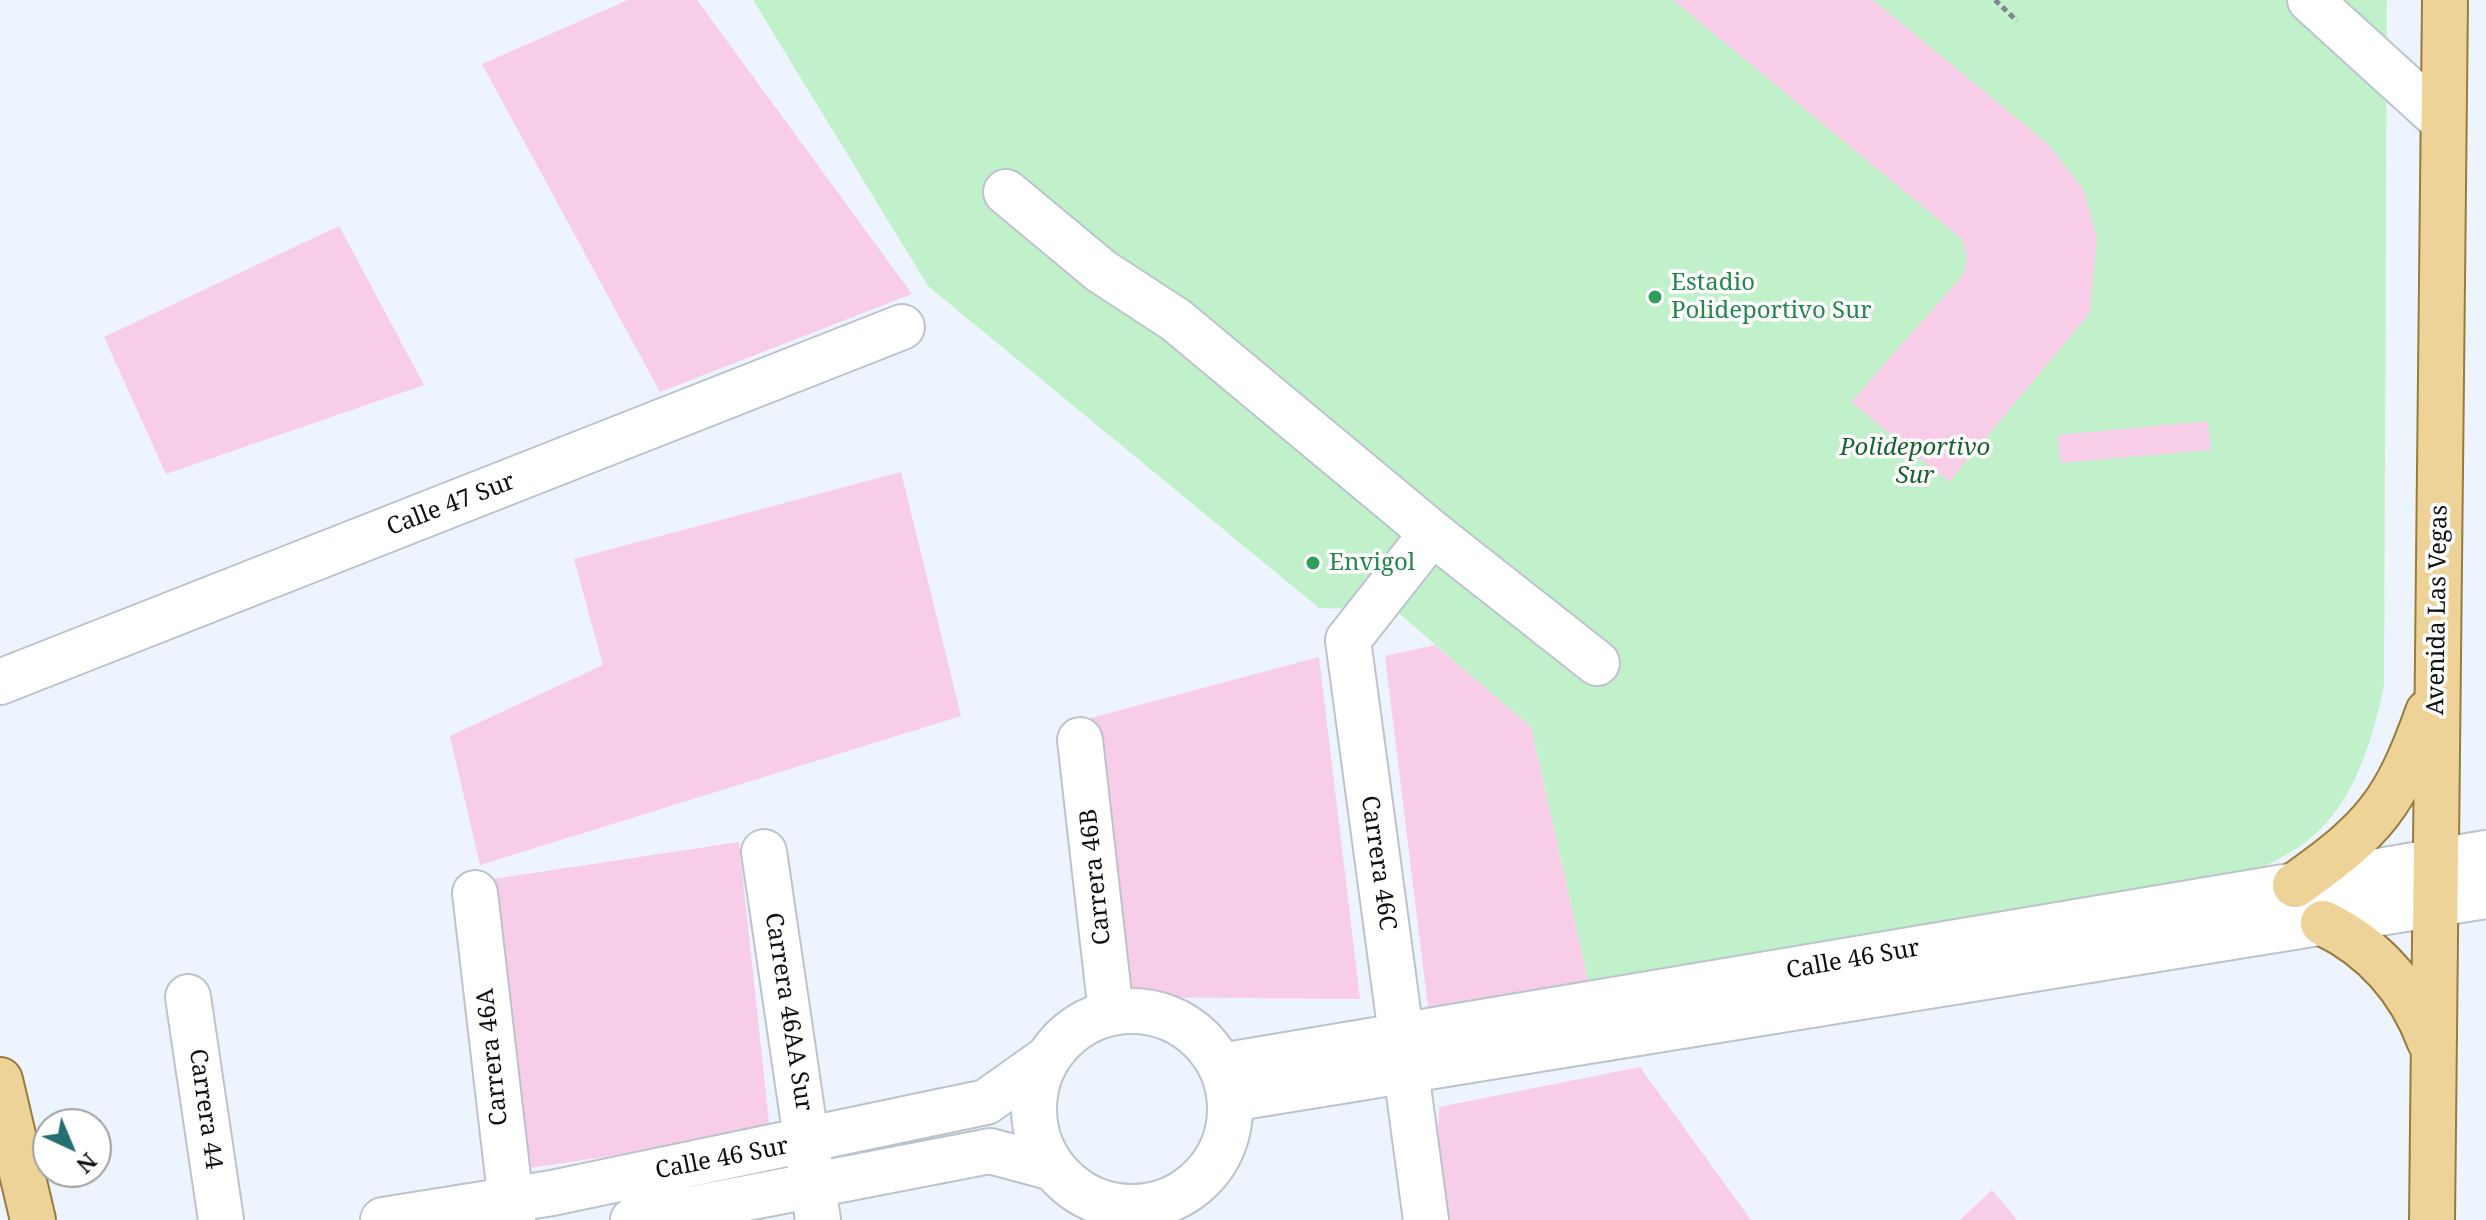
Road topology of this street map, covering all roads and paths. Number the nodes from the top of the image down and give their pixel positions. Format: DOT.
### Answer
graph roads {
  1 [pos="1995,0"];
  2 [pos="2310,0"];
  3 [pos="2445,0"];
  4 [pos="2017,21"];
  5 [pos="2443,121"];
  6 [pos="1006,192"];
  7 [pos="902,327"];
  8 [pos="1432,533"];
  9 [pos="1597,663"];
  10 [pos="0,682"];
  11 [pos="2438,684"];
  12 [pos="1080,740"];
  13 [pos="764,852"];
  14 [pos="2486,853"];
  15 [pos="2435,883"];
  16 [pos="2295,885"];
  17 [pos="475,893"];
  18 [pos="2486,896"];
  19 [pos="2323,923"];
  20 [pos="188,997"];
  21 [pos="1111,1013"];
  22 [pos="2434,1051"];
  23 [pos="1403,1053"];
  24 [pos="1048,1058"];
  25 [pos="0,1080"];
  26 [pos="1225,1083"];
  27 [pos="808,1141"];
  28 [pos="1053,1168"];
  29 [pos="816,1202"];
  30 [pos="511,1211"];
  31 [pos="1139,1214"];
  32 [pos="33,1220"];
  33 [pos="221,1220"];
  34 [pos="383,1220"];
  35 [pos="633,1220"];
  36 [pos="1426,1220"];
  37 [pos="2432,1220"];
  1 -- 4 [label="path"];
  2 -- 5 [label="street"];
  3 -- 5 [label="main road, Avenida Las Vegas"];
  5 -- 11 [label="main road, Avenida Las Vegas"];
  6 -- 8 [label="street"];
  7 -- 10 [label="street, Calle 47 Sur"];
  8 -- 9 [label="street"];
  8 -- 23 [label="street, Carrera 46C"];
  11 -- 15 [label="main road, Avenida Las Vegas"];
  11 -- 16 [label="main road"];
  12 -- 21 [label="street, Carrera 46B"];
  13 -- 27 [label="street, Carrera 46AA Sur"];
  14 -- 15 [label="street, Calle 46 Sur"];
  15 -- 16 [label="street, Calle 46 Sur"];
  15 -- 18 [label="street, Calle 46 Sur"];
  15 -- 19 [label="street, Calle 46 Sur"];
  15 -- 22 [label="main road, Avenida Las Vegas"];
  16 -- 23 [label="street, Calle 46 Sur"];
  17 -- 30 [label="street, Carrera 46A"];
  19 -- 22 [label="main road"];
  19 -- 23 [label="street, Calle 46 Sur"];
  20 -- 33 [label="street, Carrera 44"];
  21 -- 24 [label="street"];
  21 -- 26 [label="street"];
  22 -- 37 [label="main road, Avenida Las Vegas"];
  23 -- 26 [label="street, Calle 46 Sur"];
  23 -- 36 [label="street, Carrera 46C"];
  24 -- 27 [label="street, Calle 46 Sur"];
  24 -- 28 [label="street"];
  25 -- 32 [label="main road"];
  26 -- 31 [label="street"];
  27 -- 29 [label="street, Carrera 46AA Sur"];
  27 -- 30 [label="street, Calle 46 Sur"];
  28 -- 29 [label="street, Calle 46 Sur"];
  28 -- 31 [label="street"];
  29 -- 35 [label="street, Calle 46 Sur"];
  30 -- 34 [label="street, Calle 46 Sur"];
}
